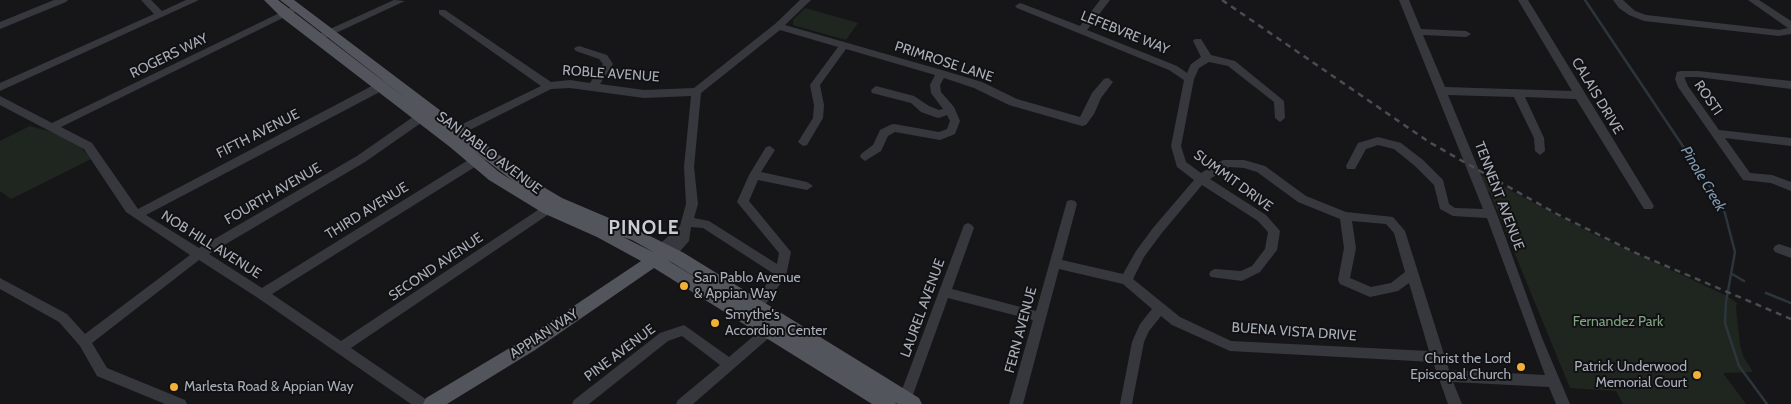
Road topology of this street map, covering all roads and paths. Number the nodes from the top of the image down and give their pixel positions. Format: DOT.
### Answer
graph roads {
  1 [pos="63,0"];
  2 [pos="146,0"];
  3 [pos="194,0"];
  4 [pos="270,0"];
  5 [pos="806,0"];
  6 [pos="1105,0"];
  7 [pos="1404,0"];
  8 [pos="1523,0"];
  9 [pos="1618,0"];
  10 [pos="1753,0"];
  11 [pos="400,1"];
  12 [pos="1020,6"];
  13 [pos="289,7"];
  14 [pos="442,12"];
  15 [pos="160,15"];
  16 [pos="0,26"];
  17 [pos="778,26"];
  18 [pos="1791,26"];
  19 [pos="1082,30"];
  20 [pos="1791,31"];
  21 [pos="1417,32"];
  22 [pos="1466,34"];
  23 [pos="323,35"];
  24 [pos="1198,41"];
  25 [pos="844,45"];
  26 [pos="579,49"];
  27 [pos="1207,58"];
  28 [pos="941,73"];
  29 [pos="1190,79"];
  30 [pos="1108,82"];
  31 [pos="387,83"];
  32 [pos="1791,85"];
  33 [pos="549,86"];
  34 [pos="0,87"];
  35 [pos="593,87"];
  36 [pos="876,90"];
  37 [pos="1441,91"];
  38 [pos="696,92"];
  39 [pos="1518,94"];
  40 [pos="1579,95"];
  41 [pos="0,100"];
  42 [pos="950,110"];
  43 [pos="427,114"];
  44 [pos="1280,118"];
  45 [pos="53,127"];
  46 [pos="452,133"];
  47 [pos="1715,133"];
  48 [pos="803,142"];
  49 [pos="1791,142"];
  50 [pos="770,150"];
  51 [pos="1540,151"];
  52 [pos="865,156"];
  53 [pos="482,157"];
  54 [pos="1351,166"];
  55 [pos="754,174"];
  56 [pos="1201,179"];
  57 [pos="807,186"];
  58 [pos="1791,187"];
  59 [pos="1071,204"];
  60 [pos="1648,206"];
  61 [pos="548,209"];
  62 [pos="1491,214"];
  63 [pos="137,215"];
  64 [pos="1345,216"];
  65 [pos="687,225"];
  66 [pos="968,228"];
  67 [pos="622,243"];
  68 [pos="1779,249"];
  69 [pos="1791,253"];
  70 [pos="662,254"];
  71 [pos="198,255"];
  72 [pos="1054,263"];
  73 [pos="782,273"];
  74 [pos="1215,274"];
  75 [pos="1411,274"];
  76 [pos="1126,280"];
  77 [pos="0,283"];
  78 [pos="614,287"];
  79 [pos="945,292"];
  80 [pos="262,294"];
  81 [pos="1159,309"];
  82 [pos="753,312"];
  83 [pos="1040,317"];
  84 [pos="773,326"];
  85 [pos="84,342"];
  86 [pos="340,350"];
  87 [pos="1436,357"];
  88 [pos="730,365"];
  89 [pos="1446,376"];
  90 [pos="1554,381"];
  91 [pos="906,402"];
  92 [pos="1126,403"];
  93 [pos="180,404"];
  94 [pos="422,404"];
  95 [pos="432,404"];
  96 [pos="579,404"];
  97 [pos="683,404"];
  98 [pos="887,404"];
  99 [pos="1016,404"];
  100 [pos="1454,404"];
  101 [pos="1563,404"];
  1 -- 16 [label="street"];
  2 -- 15 [label="street"];
  3 -- 15 [label="street"];
  4 -- 13 [label="main road, SAN PABLO AVENUE"];
  5 -- 17 [label="street"];
  6 -- 19 [label="street"];
  7 -- 21 [label="street, TENNENT AVENUE"];
  8 -- 40 [label="street, CALAIS DRIVE"];
  9 -- 20 [label="street"];
  10 -- 18 [label="street"];
  11 -- 23 [label="street"];
  12 -- 19 [label="street, LEFEBVRE WAY"];
  13 -- 23 [label="main road, SAN PABLO AVENUE"];
  13 -- 45 [label="street, ROGERS WAY"];
  14 -- 33 [label="street"];
  15 -- 34 [label="street"];
  17 -- 25 [label="street, PRIMROSE LANE"];
  17 -- 38 [label="street"];
  19 -- 29 [label="street, LEFEBVRE WAY"];
  21 -- 22 [label="street"];
  21 -- 37 [label="street, TENNENT AVENUE"];
  23 -- 31 [label="main road, SAN PABLO AVENUE"];
  24 -- 27 [label="street"];
  25 -- 28 [label="street, PRIMROSE LANE"];
  25 -- 48 [label="street"];
  26 -- 35 [label="street"];
  27 -- 29 [label="street, SUMMIT DRIVE"];
  27 -- 44 [label="street"];
  28 -- 30 [label="street, PRIMROSE LANE"];
  28 -- 42 [label="street"];
  29 -- 56 [label="street, SUMMIT DRIVE"];
  31 -- 43 [label="main road, SAN PABLO AVENUE"];
  31 -- 63 [label="street, FIFTH AVENUE"];
  32 -- 47 [label="street, ROSTI"];
  33 -- 35 [label="street, ROBLE AVENUE"];
  33 -- 46 [label="street, ROBLE AVENUE"];
  35 -- 38 [label="street, ROBLE AVENUE"];
  36 -- 42 [label="street"];
  37 -- 39 [label="street"];
  37 -- 62 [label="street, TENNENT AVENUE"];
  38 -- 65 [label="street"];
  39 -- 40 [label="street"];
  39 -- 51 [label="street"];
  40 -- 60 [label="street, CALAIS DRIVE"];
  41 -- 45 [label="street, NOB HILL AVENUE"];
  42 -- 52 [label="street"];
  43 -- 46 [label="main road, SAN PABLO AVENUE"];
  43 -- 71 [label="street, FOURTH AVENUE"];
  45 -- 63 [label="street, NOB HILL AVENUE"];
  46 -- 53 [label="main road, SAN PABLO AVENUE"];
  47 -- 49 [label="street"];
  47 -- 58 [label="street, ROSTI"];
  50 -- 55 [label="street"];
  53 -- 61 [label="main road, SAN PABLO AVENUE"];
  53 -- 70 [label="main road, SAN PABLO AVENUE"];
  53 -- 80 [label="street, THIRD AVENUE"];
  54 -- 62 [label="street"];
  55 -- 57 [label="street"];
  55 -- 73 [label="street"];
  56 -- 64 [label="street"];
  56 -- 74 [label="street, SUMMIT DRIVE"];
  56 -- 76 [label="street"];
  59 -- 72 [label="street, FERN AVENUE"];
  61 -- 67 [label="main road, SAN PABLO AVENUE"];
  61 -- 86 [label="street, SECOND AVENUE"];
  62 -- 90 [label="street, TENNENT AVENUE"];
  63 -- 71 [label="street, NOB HILL AVENUE"];
  64 -- 75 [label="street"];
  64 -- 75 [label="street"];
  65 -- 70 [label="street"];
  65 -- 73 [label="street"];
  66 -- 79 [label="street, LAUREL AVENUE"];
  67 -- 70 [label="main road, SAN PABLO AVENUE"];
  67 -- 78 [label="main road"];
  68 -- 69 [label="street"];
  70 -- 78 [label="main road, APPIAN WAY"];
  70 -- 82 [label="main road, SAN PABLO AVENUE"];
  71 -- 80 [label="street, NOB HILL AVENUE"];
  71 -- 85 [label="street, FOURTH AVENUE"];
  72 -- 76 [label="street"];
  72 -- 83 [label="street, FERN AVENUE"];
  73 -- 82 [label="street"];
  75 -- 87 [label="street"];
  76 -- 81 [label="street, BUENA VISTA DRIVE"];
  77 -- 85 [label="street"];
  78 -- 95 [label="main road, APPIAN WAY"];
  79 -- 83 [label="street"];
  79 -- 91 [label="street, LAUREL AVENUE"];
  80 -- 86 [label="street, NOB HILL AVENUE"];
  81 -- 87 [label="street, BUENA VISTA DRIVE"];
  81 -- 92 [label="street"];
  82 -- 84 [label="main road, SAN PABLO AVENUE"];
  83 -- 99 [label="street, FERN AVENUE"];
  84 -- 88 [label="street"];
  84 -- 91 [label="main road, SAN PABLO AVENUE"];
  84 -- 98 [label="main road, SAN PABLO AVENUE"];
  85 -- 93 [label="street"];
  86 -- 94 [label="street, NOB HILL AVENUE"];
  87 -- 89 [label="street"];
  88 -- 96 [label="street, PINE AVENUE"];
  88 -- 97 [label="street"];
  89 -- 90 [label="street"];
  89 -- 100 [label="street"];
  90 -- 101 [label="street, TENNENT AVENUE"];
}
